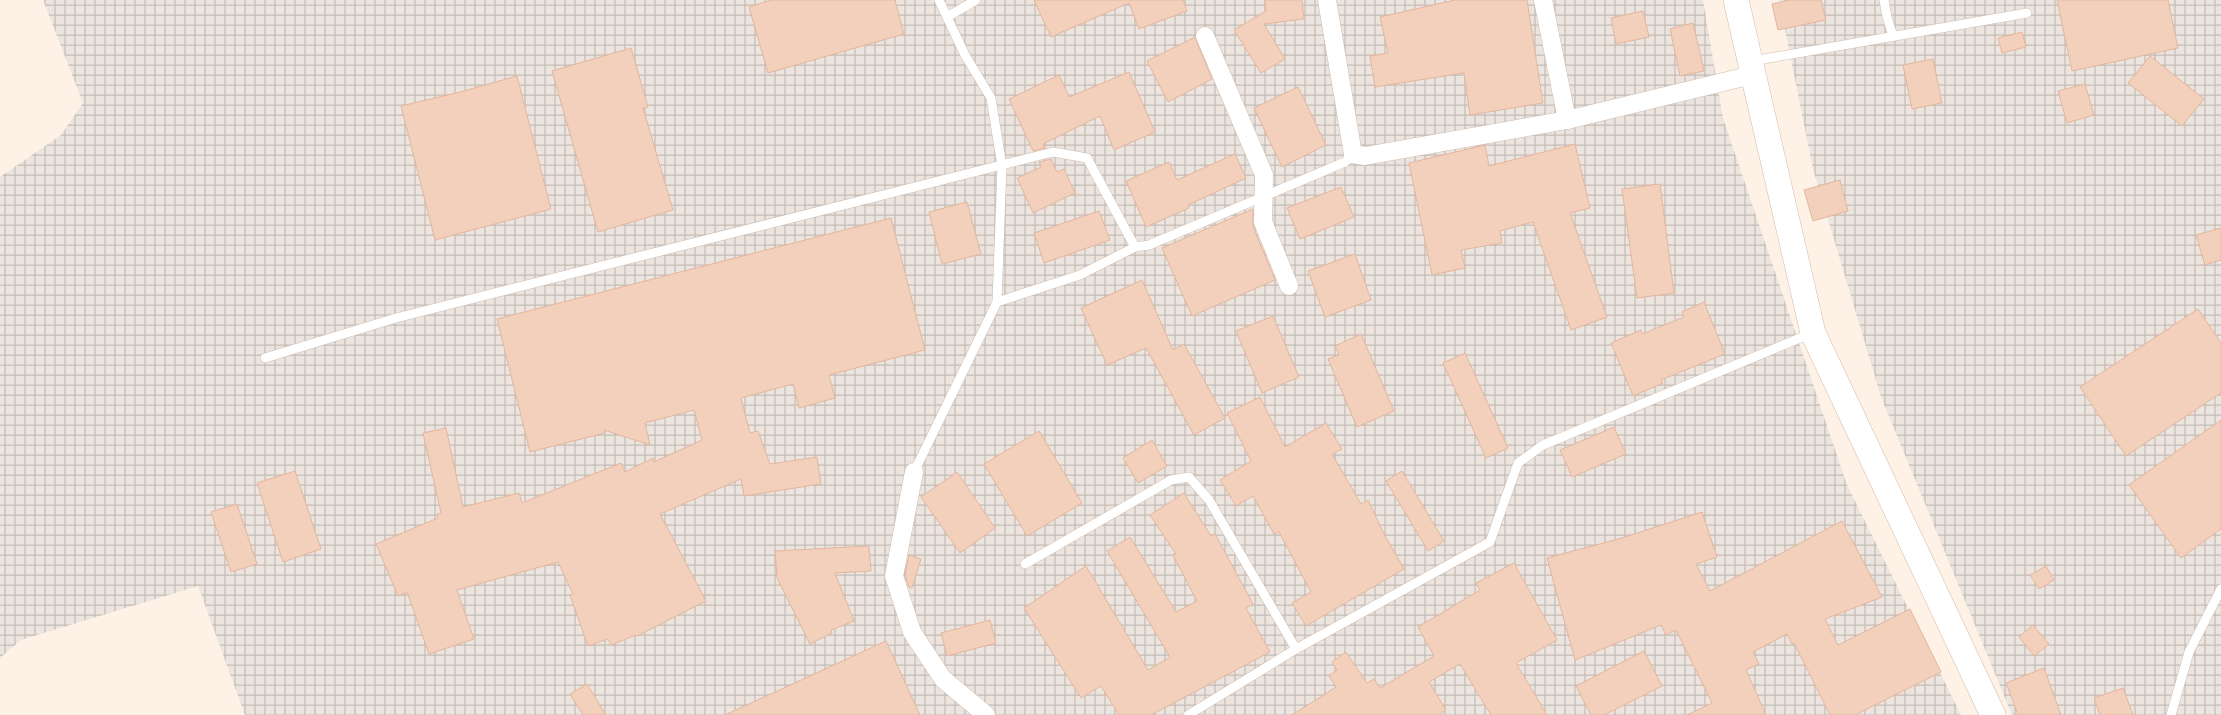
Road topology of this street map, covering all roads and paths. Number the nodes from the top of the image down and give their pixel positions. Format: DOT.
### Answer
graph roads {
  1 [pos="938,0"];
  2 [pos="976,0"];
  3 [pos="1327,0"];
  4 [pos="1543,0"];
  5 [pos="1736,0"];
  6 [pos="1884,0"];
  7 [pos="2027,14"];
  8 [pos="947,18"];
  9 [pos="1205,36"];
  10 [pos="1893,36"];
  11 [pos="1751,68"];
  12 [pos="1567,120"];
  13 [pos="1353,154"];
  14 [pos="1002,166"];
  15 [pos="1264,197"];
  16 [pos="1135,247"];
  17 [pos="1289,286"];
  18 [pos="997,302"];
  19 [pos="1813,332"];
  20 [pos="265,358"];
  21 [pos="914,472"];
  22 [pos="1025,564"];
  23 [pos="2221,589"];
  24 [pos="1296,649"];
  25 [pos="986,715"];
  26 [pos="1188,715"];
  27 [pos="1993,715"];
  28 [pos="2171,715"];
  1 -- 8 [label="lane"];
  2 -- 8 [label="lane"];
  3 -- 13 [label="street"];
  4 -- 12 [label="street"];
  5 -- 11 [label="street"];
  6 -- 10 [label="lane"];
  7 -- 10 [label="lane"];
  8 -- 14 [label="lane"];
  9 -- 15 [label="street"];
  10 -- 11 [label="lane"];
  11 -- 12 [label="street"];
  11 -- 19 [label="street"];
  12 -- 13 [label="street"];
  13 -- 15 [label="lane"];
  14 -- 16 [label="lane"];
  14 -- 18 [label="lane"];
  14 -- 20 [label="lane"];
  15 -- 16 [label="lane"];
  15 -- 17 [label="street"];
  16 -- 18 [label="lane"];
  18 -- 21 [label="lane"];
  19 -- 24 [label="lane"];
  19 -- 27 [label="street"];
  21 -- 25 [label="street"];
  22 -- 24 [label="lane"];
  23 -- 28 [label="lane"];
  24 -- 26 [label="lane"];
}
